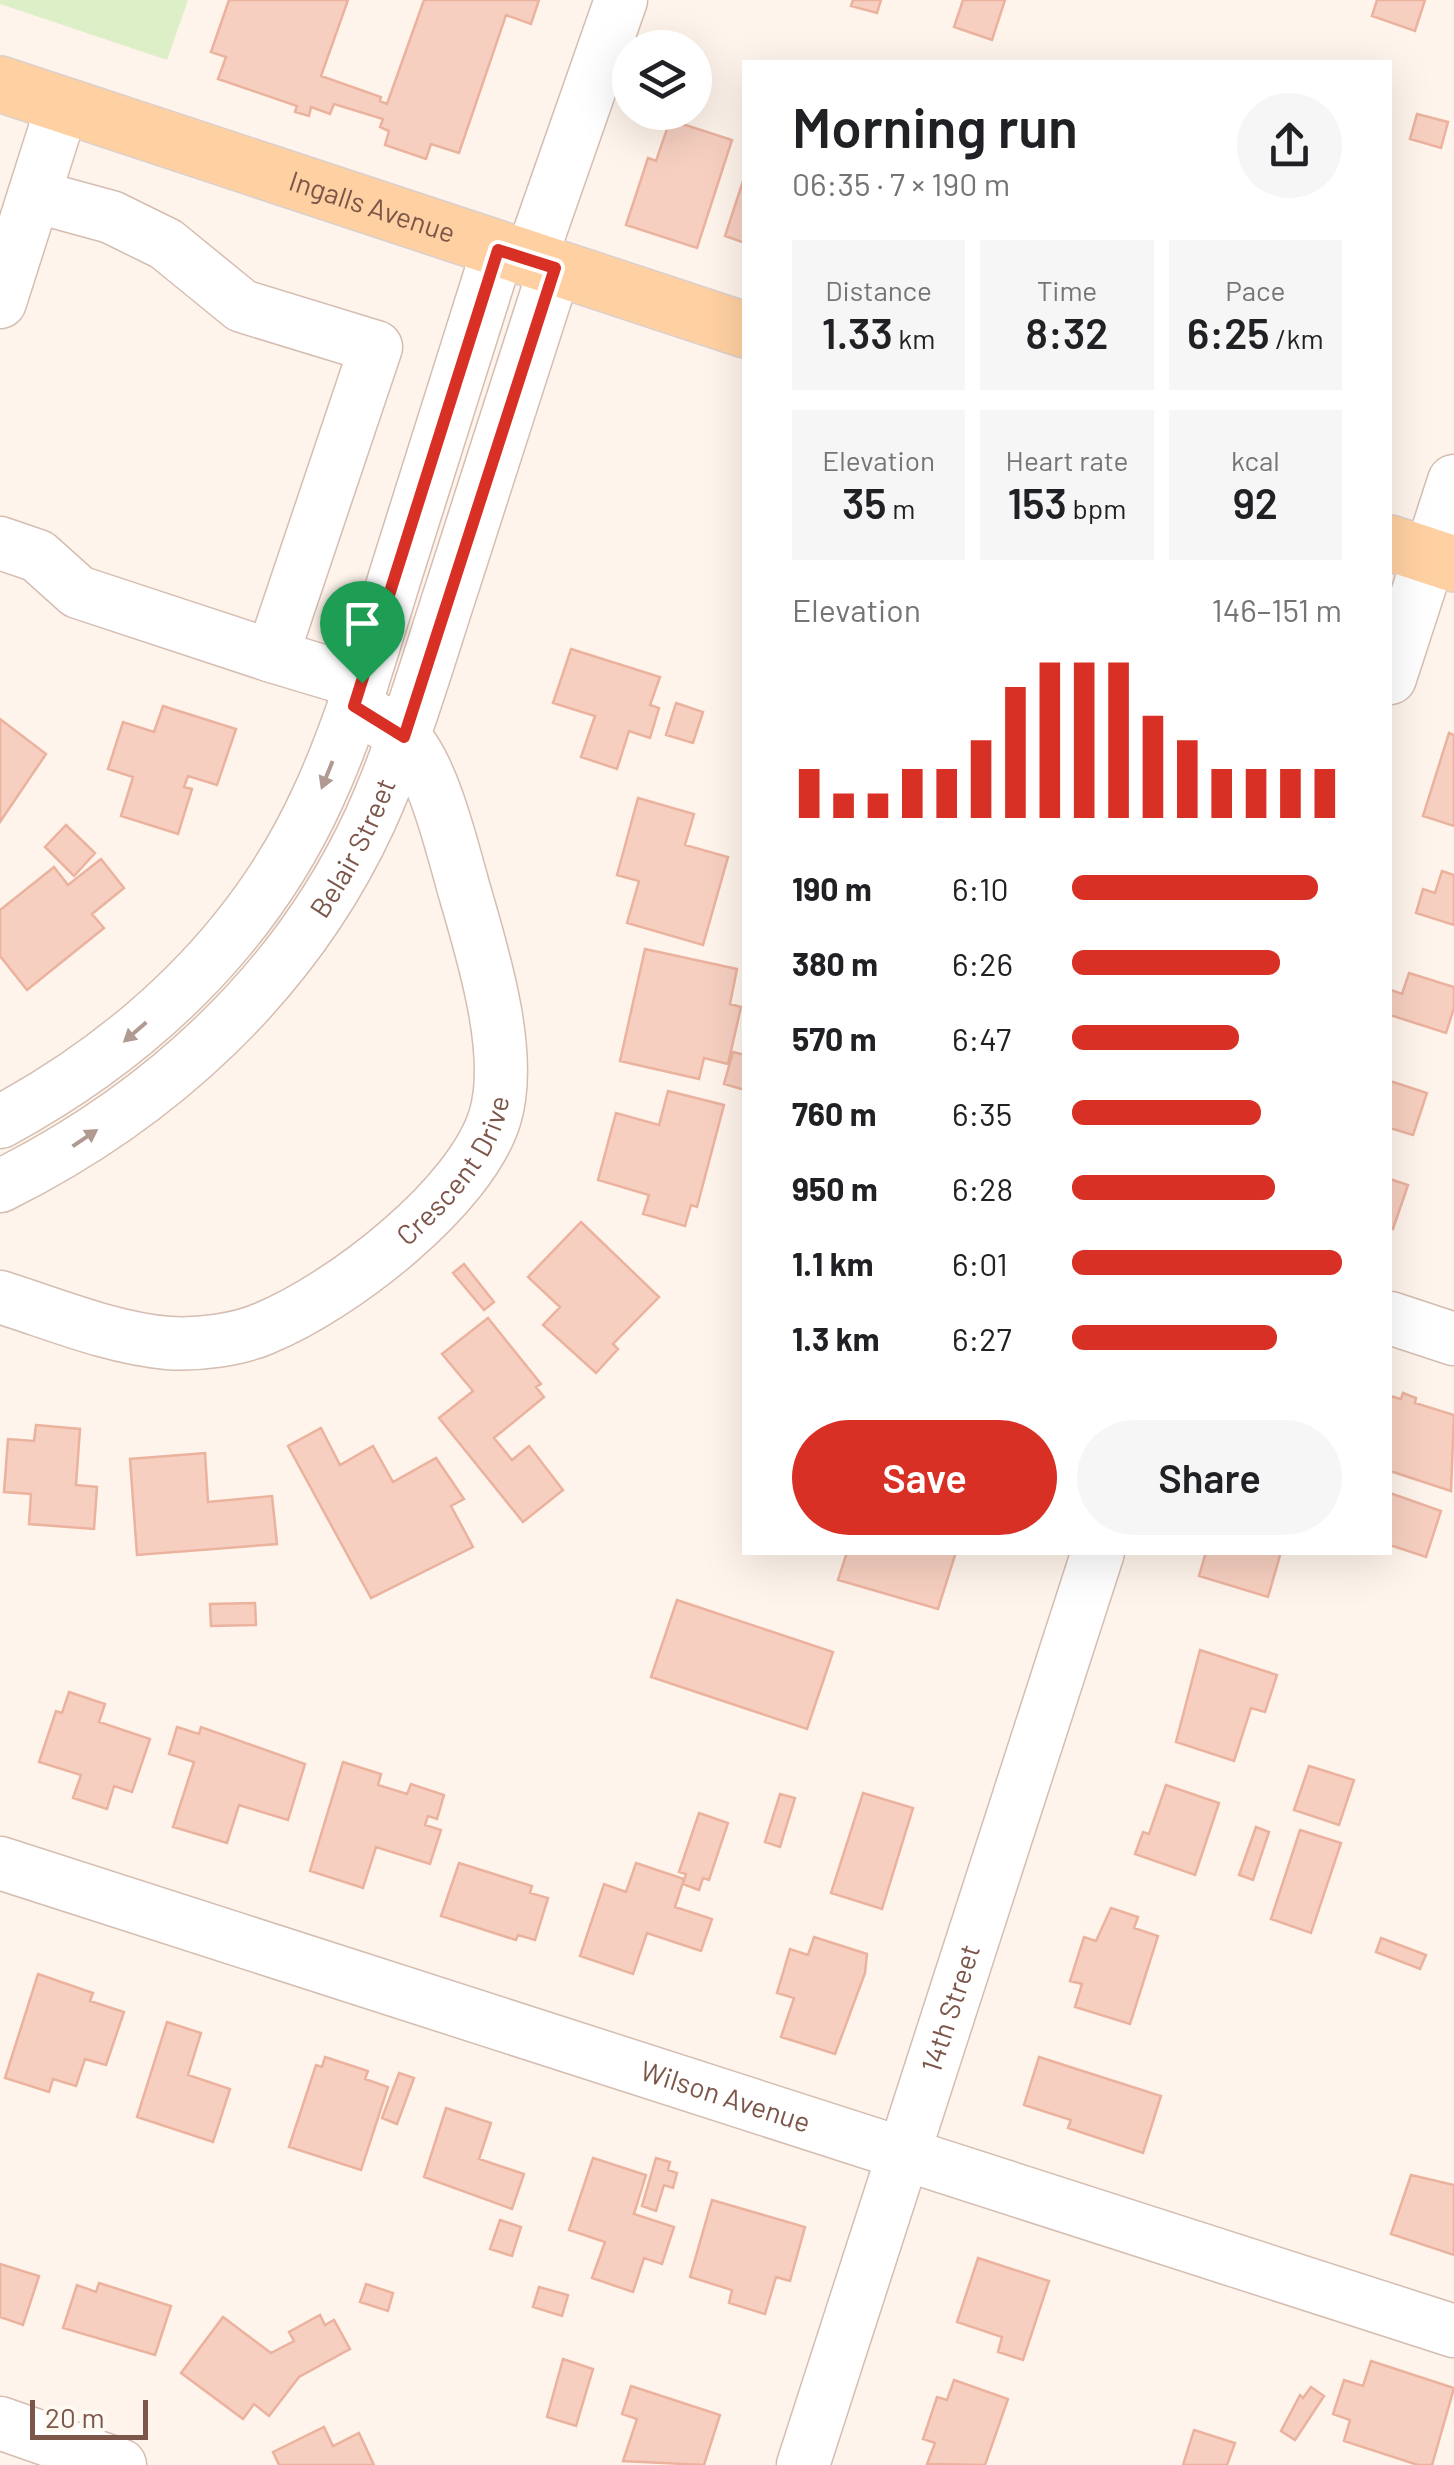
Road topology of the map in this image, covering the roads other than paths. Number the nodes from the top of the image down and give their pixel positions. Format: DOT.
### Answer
graph roads {
  1 [pos="621,0"];
  2 [pos="0,84"];
  3 [pos="63,104"];
  4 [pos="18,226"];
  5 [pos="528,259"];
  6 [pos="0,302"];
  7 [pos="742,329"];
  8 [pos="1454,481"];
  9 [pos="0,543"];
  10 [pos="1425,555"];
  11 [pos="272,656"];
  12 [pos="1392,671"];
  13 [pos="358,695"];
  14 [pos="404,737"];
  15 [pos="0,1122"];
  16 [pos="4,1174"];
  17 [pos="0,1297"];
  18 [pos="1392,1319"];
  19 [pos="1454,1339"];
  20 [pos="1097,1555"];
  21 [pos="0,1863"];
  22 [pos="904,2152"];
  23 [pos="1454,2331"];
  24 [pos="0,2423"];
  25 [pos="120,2465"];
  26 [pos="803,2465"];
  1 -- 5 [label="street, Belair Street"];
  2 -- 3 [label="main road, Ingalls Avenue"];
  3 -- 4 [label="street"];
  3 -- 5 [label="main road, Ingalls Avenue"];
  4 -- 6 [label="street"];
  4 -- 11 [label="street"];
  5 -- 7 [label="main road, Ingalls Avenue"];
  5 -- 13 [label="street, Belair Street"];
  5 -- 14 [label="street, Belair Street"];
  8 -- 10 [label="street"];
  9 -- 11 [label="street"];
  10 -- 12 [label="street"];
  11 -- 13 [label="street"];
  13 -- 14 [label="street"];
  13 -- 15 [label="street, Belair Street, one-way"];
  16 -- 14 [label="street, Belair Street, one-way"];
  14 -- 17 [label="street, Crescent Drive"];
  18 -- 19 [label="street"];
  20 -- 22 [label="street, 14th Street"];
  21 -- 22 [label="street, Wilson Avenue"];
  22 -- 23 [label="street, Wilson Avenue"];
  22 -- 26 [label="street, 14th Street"];
  24 -- 25 [label="street"];
}
